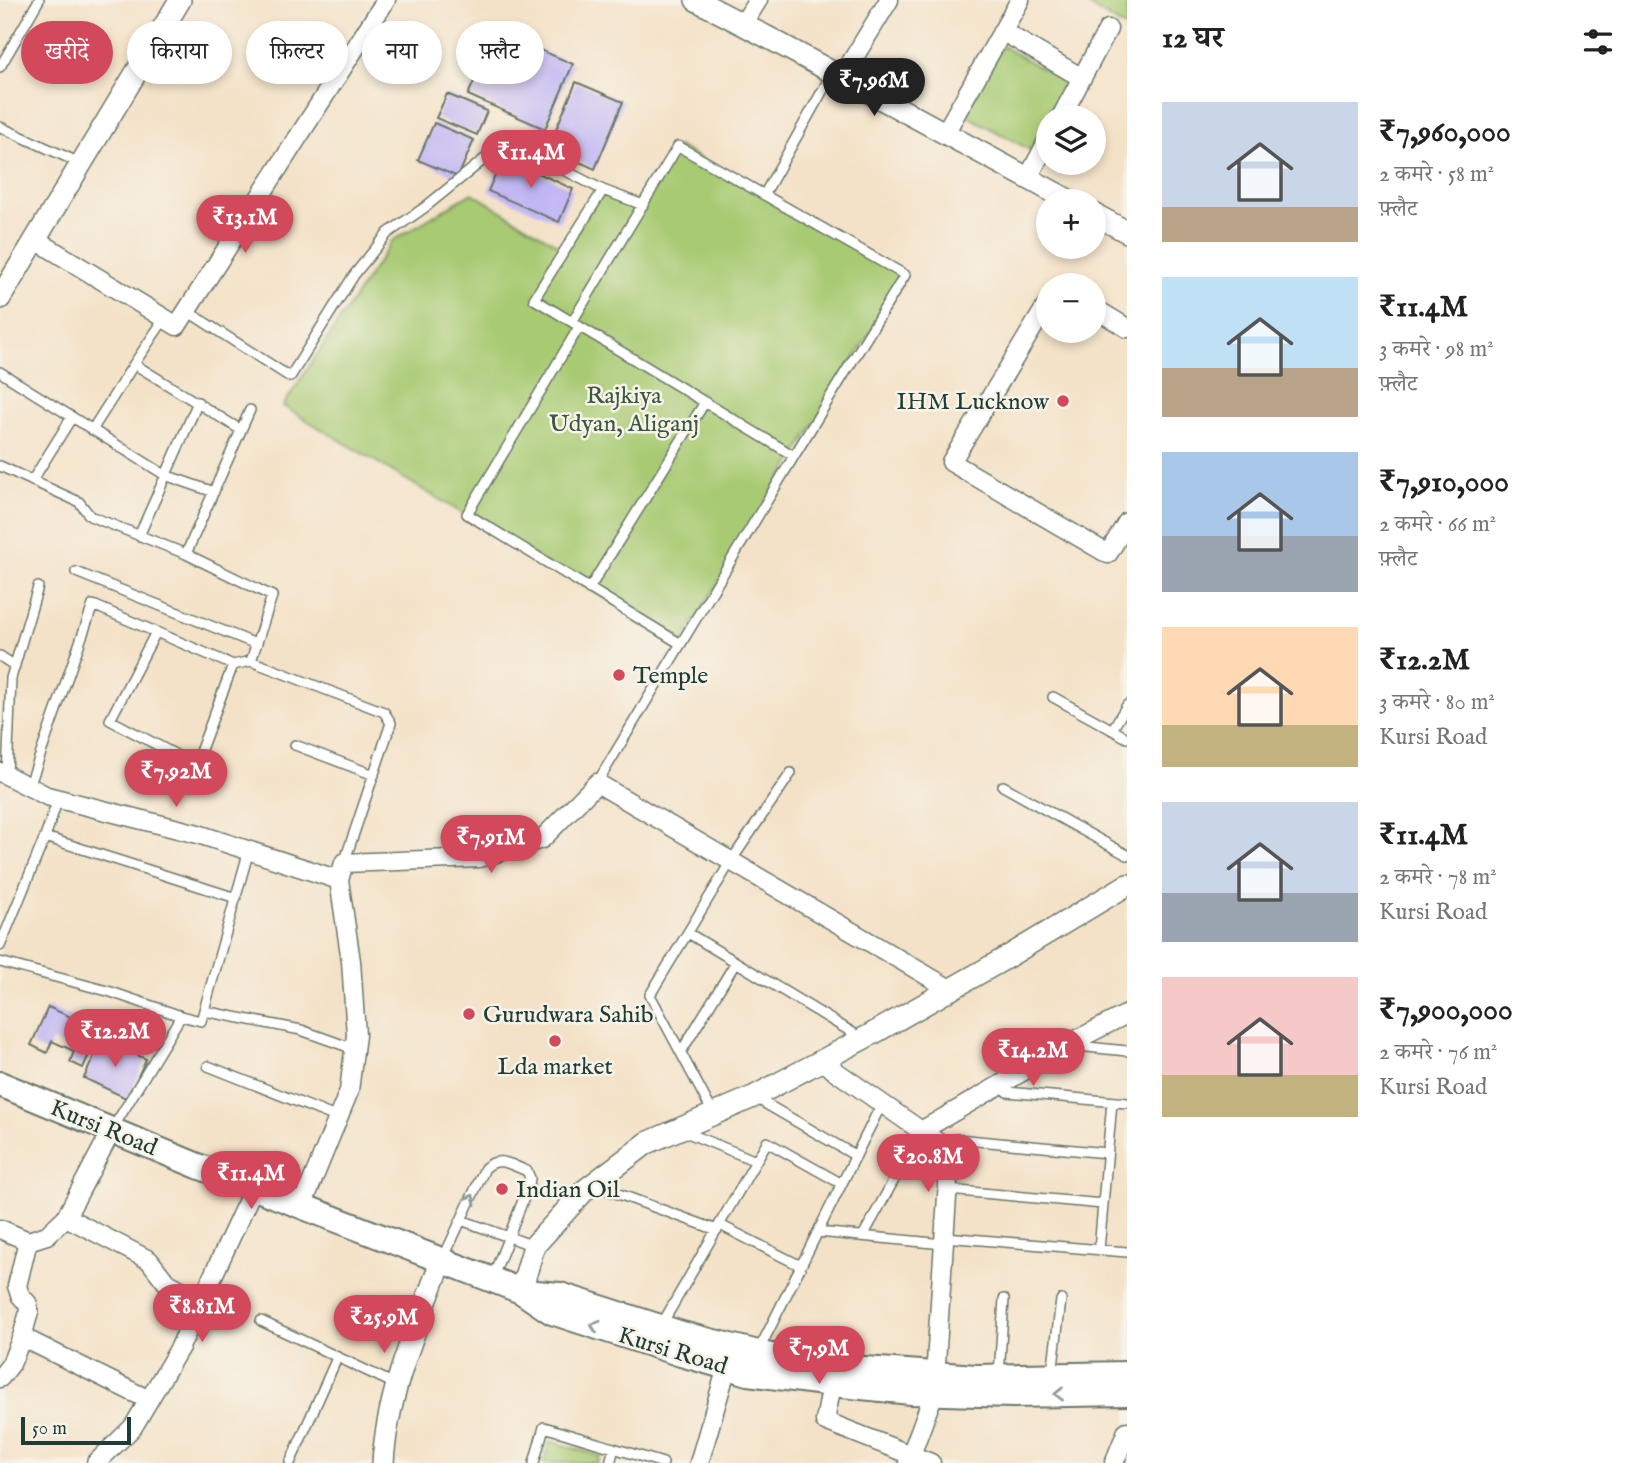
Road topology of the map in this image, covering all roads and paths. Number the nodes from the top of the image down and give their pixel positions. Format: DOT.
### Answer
graph roads {
  1 [pos="39,0"];
  2 [pos="180,0"];
  3 [pos="386,0"];
  4 [pos="696,0"];
  5 [pos="758,0"];
  6 [pos="889,0"];
  7 [pos="1020,0"];
  8 [pos="743,24"];
  9 [pos="1108,29"];
  10 [pos="1002,31"];
  11 [pos="0,67"];
  12 [pos="837,75"];
  13 [pos="1082,78"];
  14 [pos="1067,105"];
  15 [pos="0,127"];
  16 [pos="945,133"];
  17 [pos="1036,163"];
  18 [pos="82,164"];
  19 [pos="1028,178"];
  20 [pos="1048,189"];
  21 [pos="603,190"];
  22 [pos="764,195"];
  23 [pos="643,205"];
  24 [pos="1106,221"];
  25 [pos="1127,232"];
  26 [pos="36,240"];
  27 [pos="0,298"];
  28 [pos="187,311"];
  29 [pos="1106,315"];
  30 [pos="165,318"];
  31 [pos="1036,323"];
  32 [pos="575,325"];
  33 [pos="1127,328"];
  34 [pos="134,364"];
  35 [pos="0,372"];
  36 [pos="198,402"];
  37 [pos="705,402"];
  38 [pos="250,410"];
  39 [pos="72,417"];
  40 [pos="92,430"];
  41 [pos="241,430"];
  42 [pos="794,456"];
  43 [pos="0,467"];
  44 [pos="165,475"];
  45 [pos="32,481"];
  46 [pos="214,492"];
  47 [pos="1127,522"];
  48 [pos="139,536"];
  49 [pos="186,554"];
  50 [pos="76,572"];
  51 [pos="38,587"];
  52 [pos="589,589"];
  53 [pos="156,632"];
  54 [pos="256,644"];
  55 [pos="681,645"];
  56 [pos="0,656"];
  57 [pos="251,661"];
  58 [pos="233,665"];
  59 [pos="15,666"];
  60 [pos="1053,697"];
  61 [pos="1127,705"];
  62 [pos="1112,730"];
  63 [pos="1127,738"];
  64 [pos="295,745"];
  65 [pos="791,773"];
  66 [pos="4,774"];
  67 [pos="373,775"];
  68 [pos="597,783"];
  69 [pos="1003,786"];
  70 [pos="29,787"];
  71 [pos="58,799"];
  72 [pos="45,837"];
  73 [pos="249,850"];
  74 [pos="1127,856"];
  75 [pos="731,862"];
  76 [pos="342,871"];
  77 [pos="1127,884"];
  78 [pos="236,898"];
  79 [pos="688,933"];
  80 [pos="0,946"];
  81 [pos="0,962"];
  82 [pos="736,962"];
  83 [pos="950,989"];
  84 [pos="204,1011"];
  85 [pos="1127,1014"];
  86 [pos="181,1016"];
  87 [pos="1080,1038"];
  88 [pos="863,1039"];
  89 [pos="354,1049"];
  90 [pos="1127,1051"];
  91 [pos="681,1052"];
  92 [pos="821,1061"];
  93 [pos="208,1066"];
  94 [pos="1002,1083"];
  95 [pos="0,1084"];
  96 [pos="753,1097"];
  97 [pos="1112,1102"];
  98 [pos="882,1103"];
  99 [pos="1127,1103"];
  100 [pos="713,1114"];
  101 [pos="338,1118"];
  102 [pos="678,1129"];
  103 [pos="112,1130"];
  104 [pos="921,1131"];
  105 [pos="950,1151"];
  106 [pos="1107,1153"];
  107 [pos="856,1156"];
  108 [pos="756,1161"];
  109 [pos="593,1184"];
  110 [pos="842,1184"];
  111 [pos="254,1187"];
  112 [pos="948,1190"];
  113 [pos="1103,1204"];
  114 [pos="302,1206"];
  115 [pos="66,1217"];
  116 [pos="461,1220"];
  117 [pos="719,1228"];
  118 [pos="0,1229"];
  119 [pos="818,1231"];
  120 [pos="863,1236"];
  121 [pos="509,1237"];
  122 [pos="944,1240"];
  123 [pos="28,1241"];
  124 [pos="534,1246"];
  125 [pos="1099,1250"];
  126 [pos="1127,1252"];
  127 [pos="442,1261"];
  128 [pos="801,1266"];
  129 [pos="491,1280"];
  130 [pos="521,1291"];
  131 [pos="1004,1298"];
  132 [pos="1061,1300"];
  133 [pos="201,1301"];
  134 [pos="261,1321"];
  135 [pos="660,1327"];
  136 [pos="22,1337"];
  137 [pos="757,1353"];
  138 [pos="337,1358"];
  139 [pos="727,1367"];
  140 [pos="1127,1374"];
  141 [pos="1052,1376"];
  142 [pos="999,1377"];
  143 [pos="0,1378"];
  144 [pos="935,1383"];
  145 [pos="832,1384"];
  146 [pos="397,1385"];
  147 [pos="1127,1393"];
  148 [pos="149,1400"];
  149 [pos="1127,1431"];
  150 [pos="614,1448"];
  151 [pos="909,1459"];
  152 [pos="96,1463"];
  153 [pos="290,1463"];
  154 [pos="383,1463"];
  155 [pos="534,1463"];
  156 [pos="610,1463"];
  157 [pos="663,1463"];
  158 [pos="699,1463"];
  159 [pos="930,1463"];
  160 [pos="1114,1463"];
  1 -- 11 [label="lane"];
  2 -- 18 [label="street"];
  3 -- 28 [label="street"];
  4 -- 8 [label="street"];
  5 -- 8 [label="street"];
  6 -- 12 [label="street"];
  7 -- 10 [label="street"];
  8 -- 12 [label="street"];
  9 -- 13 [label="street"];
  10 -- 13 [label="street"];
  10 -- 16 [label="street"];
  12 -- 16 [label="street"];
  12 -- 22 [label="lane"];
  13 -- 14 [label="street"];
  15 -- 18 [label="lane"];
  16 -- 19 [label="street"];
  17 -- 19 [label="street"];
  18 -- 26 [label="street"];
  19 -- 20 [label="street"];
  21 -- 23 [label="lane"];
  21 -- 28 [label="lane"];
  21 -- 32 [label="lane"];
  22 -- 23 [label="lane"];
  22 -- 42 [label="lane"];
  23 -- 32 [label="lane"];
  24 -- 25 [label="street"];
  26 -- 27 [label="street"];
  26 -- 30 [label="street"];
  28 -- 30 [label="street"];
  29 -- 33 [label="street"];
  30 -- 34 [label="lane"];
  31 -- 47 [label="street"];
  32 -- 37 [label="lane"];
  32 -- 52 [label="lane"];
  34 -- 36 [label="lane"];
  34 -- 40 [label="lane"];
  35 -- 39 [label="lane"];
  36 -- 41 [label="lane"];
  36 -- 44 [label="lane"];
  37 -- 42 [label="lane"];
  37 -- 52 [label="lane"];
  38 -- 41 [label="lane"];
  39 -- 40 [label="lane"];
  39 -- 45 [label="lane"];
  40 -- 44 [label="lane"];
  41 -- 46 [label="lane"];
  42 -- 55 [label="lane"];
  43 -- 45 [label="lane"];
  44 -- 46 [label="lane"];
  44 -- 48 [label="lane"];
  45 -- 48 [label="lane"];
  46 -- 49 [label="lane"];
  48 -- 49 [label="lane"];
  49 -- 54 [label="lane"];
  50 -- 54 [label="lane"];
  51 -- 59 [label="lane"];
  52 -- 55 [label="lane"];
  53 -- 58 [label="lane"];
  53 -- 58 [label="lane"];
  53 -- 70 [label="lane"];
  54 -- 57 [label="lane"];
  55 -- 68 [label="lane"];
  56 -- 59 [label="lane"];
  57 -- 58 [label="lane"];
  57 -- 67 [label="lane"];
  59 -- 66 [label="lane"];
  60 -- 62 [label="lane"];
  61 -- 62 [label="lane"];
  62 -- 63 [label="lane"];
  64 -- 67 [label="lane"];
  65 -- 75 [label="lane"];
  66 -- 70 [label="street"];
  67 -- 76 [label="lane"];
  68 -- 75 [label="street"];
  68 -- 76 [label="street"];
  69 -- 74 [label="lane"];
  70 -- 71 [label="street"];
  71 -- 72 [label="lane"];
  71 -- 73 [label="street"];
  72 -- 78 [label="lane"];
  72 -- 80 [label="lane"];
  73 -- 76 [label="street"];
  73 -- 78 [label="lane"];
  75 -- 79 [label="lane"];
  75 -- 83 [label="street"];
  76 -- 89 [label="street"];
  77 -- 83 [label="street"];
  78 -- 84 [label="lane"];
  79 -- 82 [label="lane"];
  79 -- 91 [label="lane"];
  81 -- 86 [label="lane"];
  82 -- 88 [label="lane"];
  82 -- 91 [label="lane"];
  83 -- 88 [label="street"];
  84 -- 86 [label="lane"];
  84 -- 89 [label="lane"];
  85 -- 87 [label="street"];
  86 -- 103 [label="lane"];
  87 -- 90 [label="lane"];
  87 -- 94 [label="street"];
  88 -- 92 [label="street"];
  89 -- 101 [label="street"];
  91 -- 100 [label="lane"];
  92 -- 96 [label="street"];
  92 -- 98 [label="street"];
  93 -- 101 [label="lane"];
  94 -- 97 [label="lane"];
  94 -- 104 [label="street"];
  95 -- 103 [label="main road, Kursi Road"];
  96 -- 100 [label="street"];
  96 -- 107 [label="lane"];
  97 -- 99 [label="lane"];
  97 -- 106 [label="lane"];
  98 -- 104 [label="street"];
  98 -- 107 [label="lane"];
  100 -- 102 [label="street"];
  101 -- 114 [label="street"];
  102 -- 108 [label="lane"];
  102 -- 109 [label="street"];
  103 -- 111 [label="main road, Kursi Road"];
  103 -- 115 [label="street"];
  104 -- 105 [label="street"];
  104 -- 120 [label="lane"];
  105 -- 106 [label="lane"];
  105 -- 112 [label="street"];
  106 -- 113 [label="lane"];
  107 -- 110 [label="lane"];
  108 -- 110 [label="lane"];
  108 -- 117 [label="lane"];
  109 -- 117 [label="lane"];
  109 -- 124 [label="street"];
  110 -- 119 [label="lane"];
  111 -- 114 [label="main road, Kursi Road"];
  111 -- 133 [label="street"];
  112 -- 113 [label="lane"];
  112 -- 122 [label="street"];
  113 -- 125 [label="lane"];
  114 -- 127 [label="main road, Kursi Road"];
  115 -- 123 [label="street"];
  115 -- 133 [label="street"];
  116 -- 121 [label="lane"];
  116 -- 121 [label="lane, one-way"];
  116 -- 127 [label="lane"];
  117 -- 128 [label="lane"];
  117 -- 135 [label="lane"];
  118 -- 123 [label="street"];
  119 -- 120 [label="lane"];
  119 -- 128 [label="lane"];
  120 -- 122 [label="lane"];
  121 -- 124 [label="lane"];
  121 -- 129 [label="lane"];
  122 -- 125 [label="lane"];
  122 -- 144 [label="street"];
  123 -- 136 [label="street"];
  124 -- 130 [label="street"];
  125 -- 126 [label="lane"];
  127 -- 129 [label="main road, Kursi Road"];
  127 -- 146 [label="street"];
  128 -- 137 [label="lane"];
  129 -- 130 [label="main road, Kursi Road"];
  130 -- 135 [label="main road, Kursi Road"];
  139 -- 130 [label="main road, Kursi Road, one-way"];
  131 -- 142 [label="lane"];
  132 -- 141 [label="lane"];
  133 -- 148 [label="street"];
  134 -- 138 [label="lane"];
  135 -- 137 [label="main road, Kursi Road"];
  136 -- 143 [label="street"];
  136 -- 148 [label="street"];
  137 -- 144 [label="main road, Kursi Road"];
  138 -- 146 [label="lane"];
  138 -- 153 [label="lane"];
  139 -- 145 [label="main road, Kursi Road"];
  139 -- 158 [label="street"];
  140 -- 141 [label="main road, Kursi Road"];
  141 -- 142 [label="main road, Kursi Road"];
  142 -- 144 [label="main road, Kursi Road"];
  144 -- 145 [label="main road, Kursi Road"];
  147 -- 144 [label="main road, Kursi Road, one-way"];
  144 -- 151 [label="street"];
  145 -- 151 [label="street"];
  146 -- 154 [label="street"];
  148 -- 152 [label="street"];
  149 -- 160 [label="street"];
  150 -- 155 [label="lane"];
  150 -- 156 [label="lane"];
  150 -- 157 [label="lane"];
  151 -- 159 [label="street"];
}
